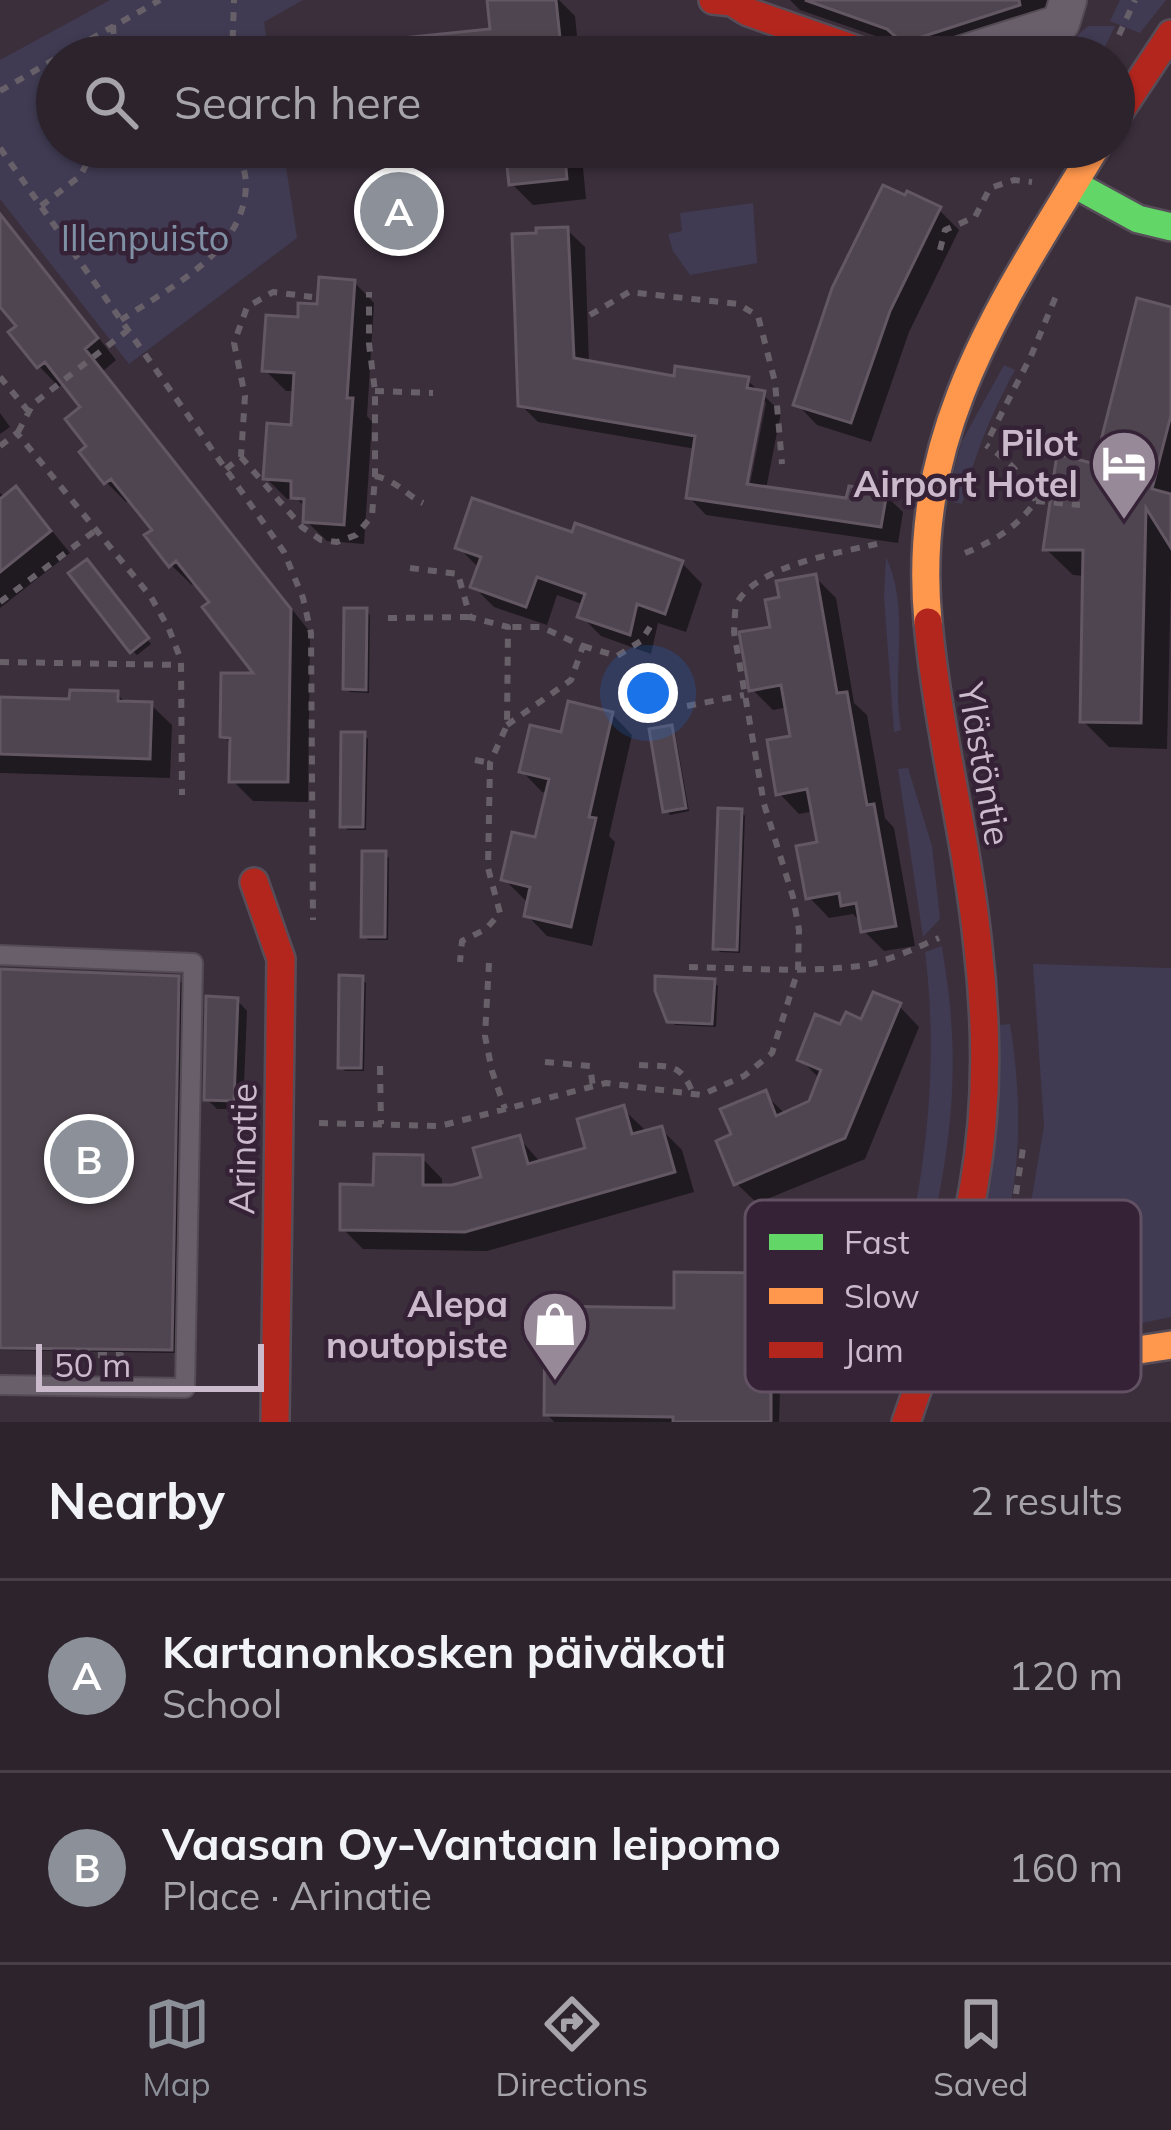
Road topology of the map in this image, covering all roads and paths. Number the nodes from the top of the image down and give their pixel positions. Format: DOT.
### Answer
graph roads {
  1 [pos="160,0"];
  2 [pos="234,0"];
  3 [pos="1068,0"];
  4 [pos="727,1"];
  5 [pos="113,25"];
  6 [pos="1171,34"];
  7 [pos="94,36"];
  8 [pos="114,36"];
  9 [pos="233,36"];
  10 [pos="817,36"];
  11 [pos="1017,36"];
  12 [pos="36,70"];
  13 [pos="1135,88"];
  14 [pos="0,91"];
  15 [pos="0,148"];
  16 [pos="84,168"];
  17 [pos="242,168"];
  18 [pos="1076,168"];
  19 [pos="1061,183"];
  20 [pos="41,206"];
  21 [pos="1171,227"];
  22 [pos="940,250"];
  23 [pos="1060,286"];
  24 [pos="369,292"];
  25 [pos="312,297"];
  26 [pos="590,315"];
  27 [pos="121,320"];
  28 [pos="128,330"];
  29 [pos="0,377"];
  30 [pos="375,391"];
  31 [pos="433,393"];
  32 [pos="29,412"];
  33 [pos="17,433"];
  34 [pos="0,446"];
  35 [pos="241,457"];
  36 [pos="782,464"];
  37 [pos="226,469"];
  38 [pos="375,476"];
  39 [pos="1036,500"];
  40 [pos="424,503"];
  41 [pos="1080,505"];
  42 [pos="928,522"];
  43 [pos="96,530"];
  44 [pos="964,540"];
  45 [pos="410,568"];
  46 [pos="0,602"];
  47 [pos="470,617"];
  48 [pos="388,618"];
  49 [pos="508,627"];
  50 [pos="650,627"];
  51 [pos="584,646"];
  52 [pos="0,662"];
  53 [pos="181,665"];
  54 [pos="743,695"];
  55 [pos="687,706"];
  56 [pos="507,725"];
  57 [pos="475,760"];
  58 [pos="490,763"];
  59 [pos="182,794"];
  60 [pos="254,881"];
  61 [pos="313,934"];
  62 [pos="947,934"];
  63 [pos="0,955"];
  64 [pos="460,962"];
  65 [pos="489,963"];
  66 [pos="689,967"];
  67 [pos="797,970"];
  68 [pos="545,1062"];
  69 [pos="639,1065"];
  70 [pos="380,1066"];
  71 [pos="593,1087"];
  72 [pos="693,1094"];
  73 [pos="505,1109"];
  74 [pos="309,1123"];
  75 [pos="381,1124"];
  76 [pos="1024,1128"];
  77 [pos="971,1200"];
  78 [pos="1016,1200"];
  79 [pos="1171,1346"];
  80 [pos="1141,1350"];
  81 [pos="0,1384"];
  82 [pos="917,1392"];
  83 [pos="274,1422"];
  84 [pos="906,1422"];
  1 -- 5 [label="path"];
  2 -- 9 [label="path"];
  3 -- 11 [label="street"];
  4 -- 10 [label="street"];
  5 -- 7 [label="path"];
  5 -- 8 [label="path"];
  6 -- 13 [label="street"];
  12 -- 14 [label="path"];
  15 -- 20 [label="path"];
  16 -- 20 [label="path"];
  17 -- 27 [label="path"];
  18 -- 19 [label="street, Ylästöntie"];
  19 -- 21 [label="street"];
  19 -- 22 [label="path"];
  19 -- 42 [label="street, Ylästöntie"];
  20 -- 27 [label="path"];
  23 -- 39 [label="path"];
  24 -- 30 [label="path"];
  25 -- 35 [label="path"];
  26 -- 36 [label="path"];
  27 -- 28 [label="path"];
  28 -- 32 [label="path"];
  28 -- 37 [label="path"];
  29 -- 32 [label="path"];
  30 -- 31 [label="path"];
  30 -- 38 [label="path"];
  32 -- 33 [label="path"];
  33 -- 34 [label="path"];
  33 -- 43 [label="path"];
  35 -- 37 [label="path"];
  35 -- 38 [label="path"];
  37 -- 61 [label="path"];
  38 -- 40 [label="path"];
  39 -- 41 [label="path"];
  39 -- 44 [label="path"];
  42 -- 54 [label="path"];
  42 -- 77 [label="street, Ylästöntie"];
  43 -- 46 [label="path"];
  43 -- 53 [label="path"];
  45 -- 47 [label="path"];
  47 -- 48 [label="path"];
  47 -- 49 [label="path"];
  49 -- 51 [label="path"];
  49 -- 56 [label="path"];
  50 -- 51 [label="path"];
  51 -- 56 [label="path"];
  52 -- 53 [label="path"];
  53 -- 59 [label="path"];
  54 -- 55 [label="path"];
  54 -- 67 [label="path"];
  56 -- 58 [label="path"];
  57 -- 58 [label="path"];
  58 -- 64 [label="path"];
  60 -- 83 [label="street, Arinatie"];
  62 -- 67 [label="path"];
  63 -- 81 [label="lane"];
  65 -- 73 [label="path"];
  66 -- 67 [label="path"];
  67 -- 72 [label="path"];
  68 -- 71 [label="path"];
  69 -- 72 [label="path"];
  70 -- 75 [label="path"];
  71 -- 72 [label="path"];
  71 -- 73 [label="path"];
  73 -- 75 [label="path"];
  74 -- 75 [label="path"];
  76 -- 78 [label="path"];
  79 -- 80 [label="street"];
  82 -- 84 [label="street, Ylästöntie"];
}
